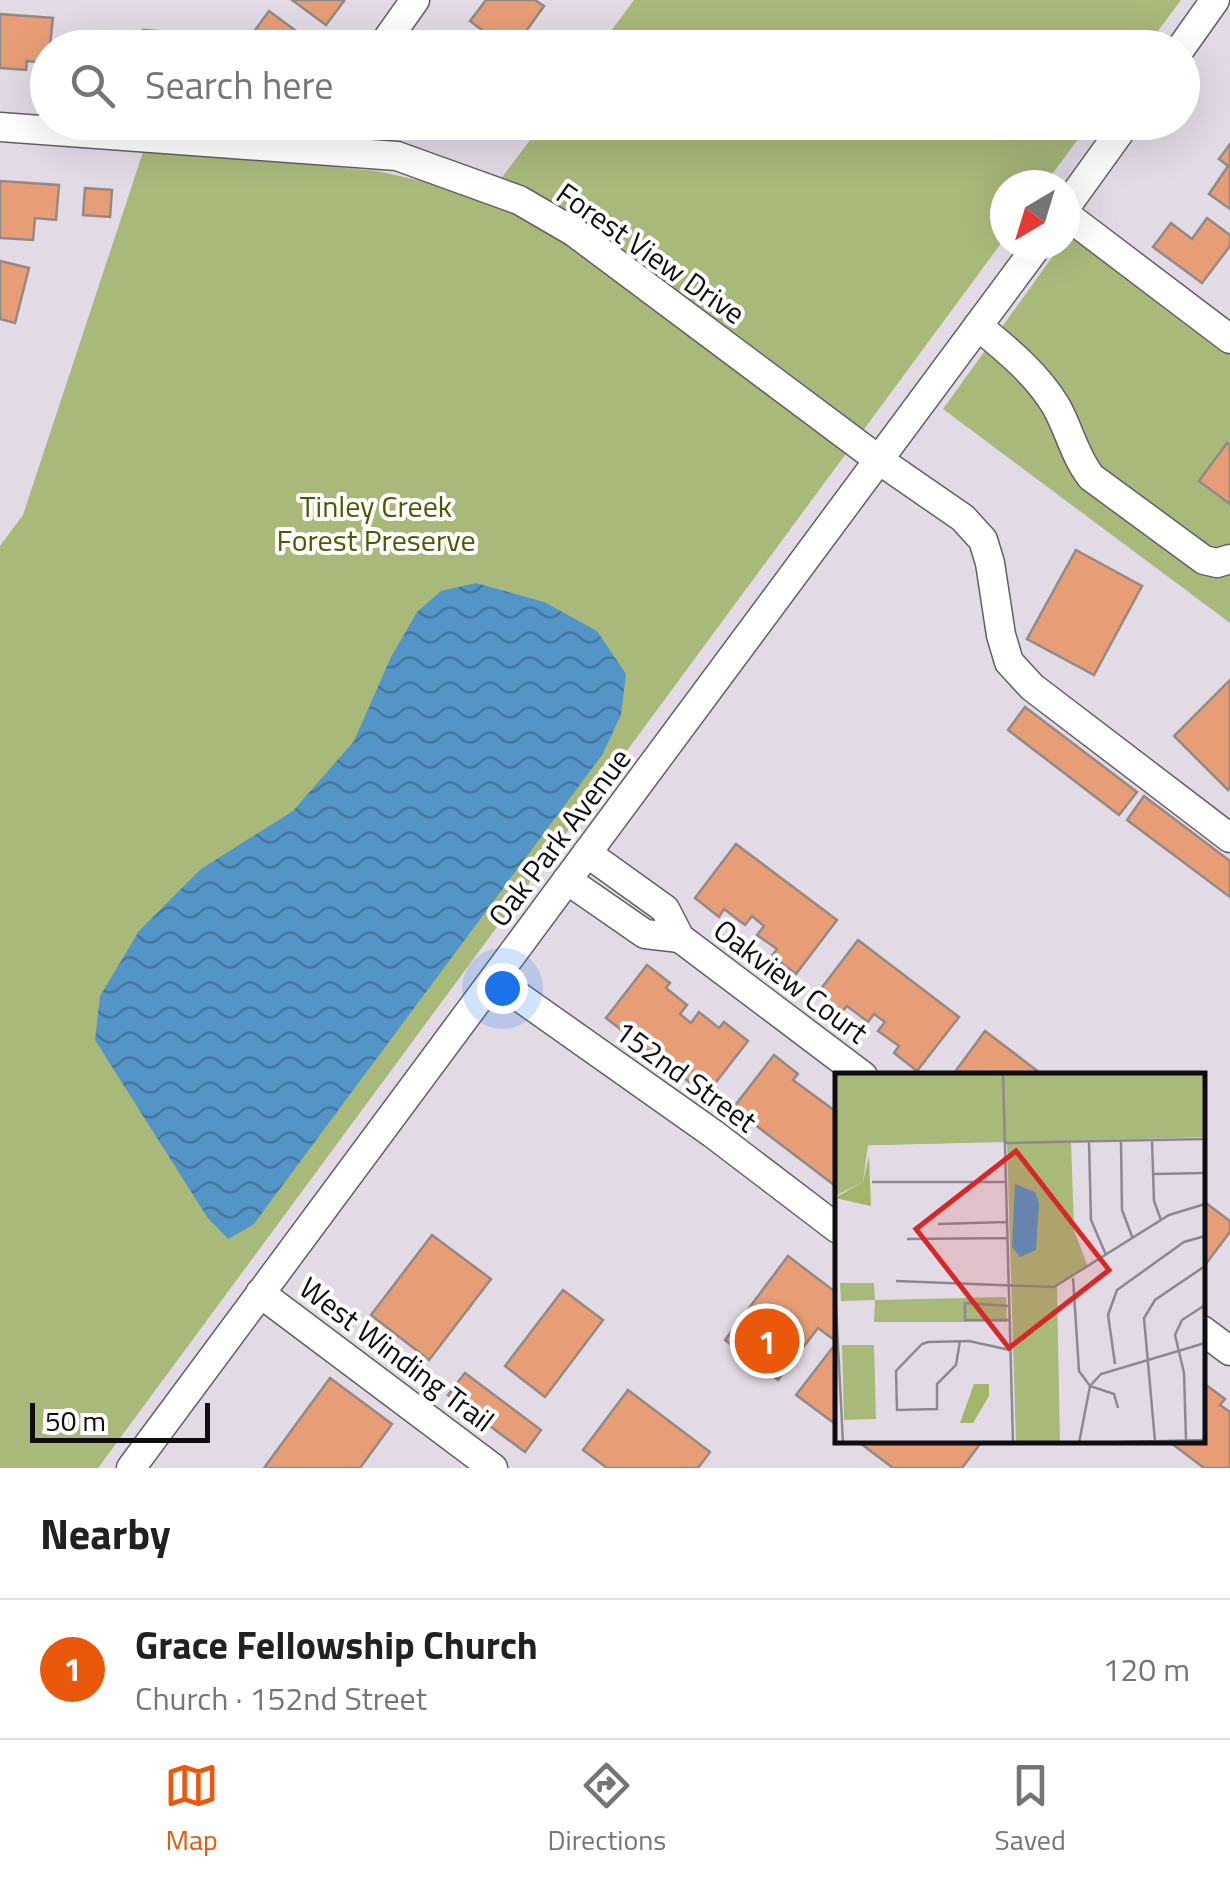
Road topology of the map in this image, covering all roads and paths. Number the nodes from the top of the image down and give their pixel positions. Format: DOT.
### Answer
graph roads {
  1 [pos="415,0"];
  2 [pos="1215,0"];
  3 [pos="394,30"];
  4 [pos="1194,30"];
  5 [pos="0,127"];
  6 [pos="30,128"];
  7 [pos="340,140"];
  8 [pos="1114,140"];
  9 [pos="1080,189"];
  10 [pos="1080,223"];
  11 [pos="1027,260"];
  12 [pos="978,326"];
  13 [pos="1230,339"];
  14 [pos="879,460"];
  15 [pos="1217,560"];
  16 [pos="1230,838"];
  17 [pos="587,853"];
  18 [pos="567,880"];
  19 [pos="680,938"];
  20 [pos="494,979"];
  21 [pos="859,1073"];
  22 [pos="835,1227"];
  23 [pos="260,1293"];
  24 [pos="1205,1332"];
  25 [pos="1230,1351"];
  26 [pos="130,1468"];
  27 [pos="493,1468"];
  1 -- 3 [label="street"];
  2 -- 4 [label="street"];
  5 -- 6 [label="street, Forest View Drive"];
  7 -- 14 [label="street, Forest View Drive"];
  8 -- 9 [label="street"];
  10 -- 13 [label="street"];
  11 -- 12 [label="street, Oak Park Avenue"];
  12 -- 14 [label="street, Oak Park Avenue"];
  12 -- 15 [label="street"];
  14 -- 16 [label="street, Forest View Drive"];
  14 -- 17 [label="street, Oak Park Avenue"];
  17 -- 18 [label="street, Oak Park Avenue"];
  17 -- 19 [label="street, Oakview Court"];
  18 -- 19 [label="street, Oakview Court"];
  18 -- 20 [label="street, Oak Park Avenue"];
  19 -- 21 [label="street, Oakview Court"];
  20 -- 22 [label="street, 152nd Street"];
  20 -- 23 [label="street, Oak Park Avenue"];
  23 -- 26 [label="street, Oak Park Avenue"];
  23 -- 27 [label="street, West Winding Trail"];
  24 -- 25 [label="street"];
}
